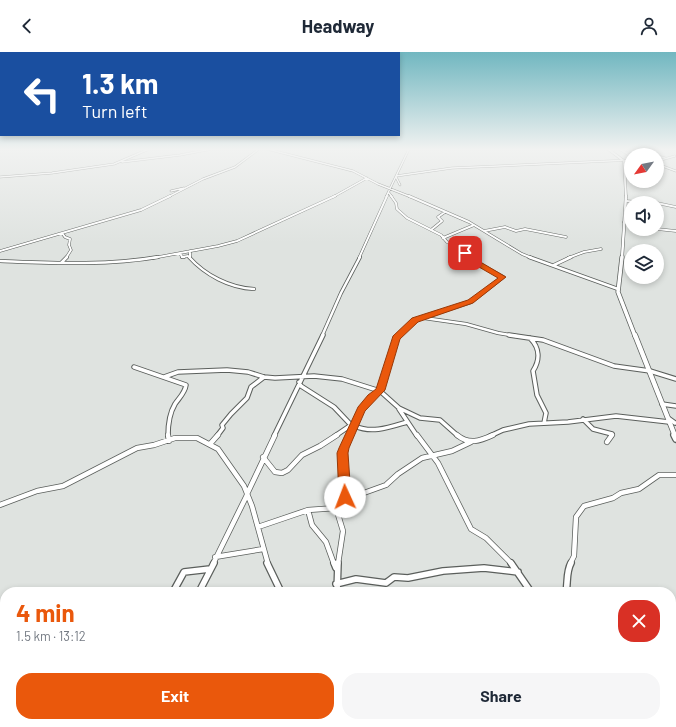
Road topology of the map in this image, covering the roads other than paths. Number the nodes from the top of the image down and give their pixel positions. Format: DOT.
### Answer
graph roads {
  1 [pos="200,180"];
  2 [pos="394,180"];
  3 [pos="398,180"];
  4 [pos="625,180"];
  5 [pos="363,181"];
  6 [pos="372,181"];
  7 [pos="400,185"];
  8 [pos="185,188"];
  9 [pos="390,188"];
  10 [pos="171,191"];
  11 [pos="388,193"];
  12 [pos="626,196"];
  13 [pos="664,204"];
  14 [pos="676,207"];
  15 [pos="445,212"];
  16 [pos="624,222"];
  17 [pos="474,225"];
  18 [pos="431,230"];
  19 [pos="664,230"];
  20 [pos="483,231"];
  21 [pos="676,231"];
  22 [pos="62,232"];
  23 [pos="442,236"];
  24 [pos="566,237"];
  25 [pos="601,249"];
  26 [pos="0,251"];
  27 [pos="190,251"];
  28 [pos="180,253"];
  29 [pos="188,256"];
  30 [pos="0,262"];
  31 [pos="61,263"];
  32 [pos="554,265"];
  33 [pos="618,289"];
  34 [pos="254,290"];
  35 [pos="421,318"];
  36 [pos="530,338"];
  37 [pos="134,367"];
  38 [pos="650,371"];
  39 [pos="302,376"];
  40 [pos="164,377"];
  41 [pos="264,377"];
  42 [pos="676,379"];
  43 [pos="299,382"];
  44 [pos="380,390"];
  45 [pos="662,404"];
  46 [pos="676,406"];
  47 [pos="399,408"];
  48 [pos="667,417"];
  49 [pos="583,420"];
  50 [pos="407,422"];
  51 [pos="670,423"];
  52 [pos="676,423"];
  53 [pos="354,424"];
  54 [pos="544,424"];
  55 [pos="676,439"];
  56 [pos="169,441"];
  57 [pos="472,442"];
  58 [pos="607,442"];
  59 [pos="210,444"];
  60 [pos="433,455"];
  61 [pos="263,457"];
  62 [pos="676,475"];
  63 [pos="247,494"];
  64 [pos="0,505"];
  65 [pos="343,505"];
  66 [pos="336,508"];
  67 [pos="308,510"];
  68 [pos="258,527"];
  69 [pos="263,549"];
  70 [pos="215,557"];
  71 [pos="210,569"];
  72 [pos="337,570"];
  73 [pos="518,572"];
  74 [pos="336,584"];
  75 [pos="176,587"];
  76 [pos="201,587"];
  77 [pos="278,587"];
  78 [pos="336,587"];
  79 [pos="527,587"];
  80 [pos="567,587"];
  1 -- 8 [label="street"];
  2 -- 9 [label="street"];
  3 -- 7 [label="street"];
  4 -- 12 [label="main road"];
  5 -- 6 [label="street"];
  5 -- 27 [label="street"];
  6 -- 9 [label="street"];
  8 -- 10 [label="street"];
  8 -- 22 [label="street"];
  9 -- 11 [label="street"];
  9 -- 15 [label="street"];
  11 -- 18 [label="street"];
  11 -- 39 [label="street"];
  13 -- 14 [label="street"];
  15 -- 17 [label="street"];
  15 -- 18 [label="street"];
  16 -- 33 [label="main road"];
  17 -- 20 [label="street"];
  17 -- 23 [label="street"];
  18 -- 23 [label="street"];
  19 -- 21 [label="street"];
  20 -- 24 [label="street"];
  20 -- 32 [label="street"];
  22 -- 26 [label="street"];
  22 -- 31 [label="street"];
  23 -- 35 [label="street"];
  25 -- 32 [label="street"];
  27 -- 28 [label="street"];
  27 -- 29 [label="street"];
  28 -- 29 [label="street"];
  28 -- 31 [label="street"];
  29 -- 34 [label="street"];
  30 -- 31 [label="street"];
  32 -- 33 [label="street"];
  33 -- 38 [label="main road"];
  35 -- 36 [label="street"];
  35 -- 44 [label="street"];
  36 -- 38 [label="street"];
  36 -- 54 [label="street"];
  37 -- 40 [label="street"];
  38 -- 42 [label="street"];
  38 -- 45 [label="main road"];
  39 -- 41 [label="street"];
  39 -- 43 [label="street"];
  39 -- 44 [label="street"];
  40 -- 41 [label="street"];
  40 -- 56 [label="street"];
  41 -- 59 [label="street"];
  43 -- 53 [label="street"];
  43 -- 61 [label="street"];
  44 -- 47 [label="street"];
  44 -- 53 [label="street"];
  45 -- 46 [label="street"];
  45 -- 48 [label="main road"];
  47 -- 50 [label="street"];
  47 -- 57 [label="street"];
  48 -- 51 [label="main road"];
  48 -- 52 [label="street"];
  49 -- 51 [label="street"];
  49 -- 54 [label="street"];
  49 -- 58 [label="street"];
  50 -- 53 [label="street"];
  50 -- 60 [label="street"];
  51 -- 52 [label="street"];
  51 -- 55 [label="main road"];
  53 -- 61 [label="street"];
  53 -- 65 [label="street"];
  54 -- 57 [label="street"];
  56 -- 59 [label="street"];
  56 -- 64 [label="street"];
  57 -- 60 [label="street"];
  59 -- 63 [label="street"];
  60 -- 65 [label="street"];
  60 -- 73 [label="street"];
  61 -- 63 [label="street"];
  62 -- 80 [label="street"];
  63 -- 68 [label="street"];
  63 -- 70 [label="street"];
  65 -- 66 [label="street"];
  66 -- 67 [label="street"];
  66 -- 72 [label="street"];
  67 -- 68 [label="street"];
  67 -- 72 [label="street"];
  68 -- 69 [label="street"];
  69 -- 70 [label="street"];
  69 -- 77 [label="street"];
  70 -- 71 [label="street"];
  71 -- 75 [label="street"];
  71 -- 76 [label="street"];
  72 -- 74 [label="street"];
  73 -- 74 [label="street"];
  73 -- 79 [label="street"];
  74 -- 78 [label="street"];
}
